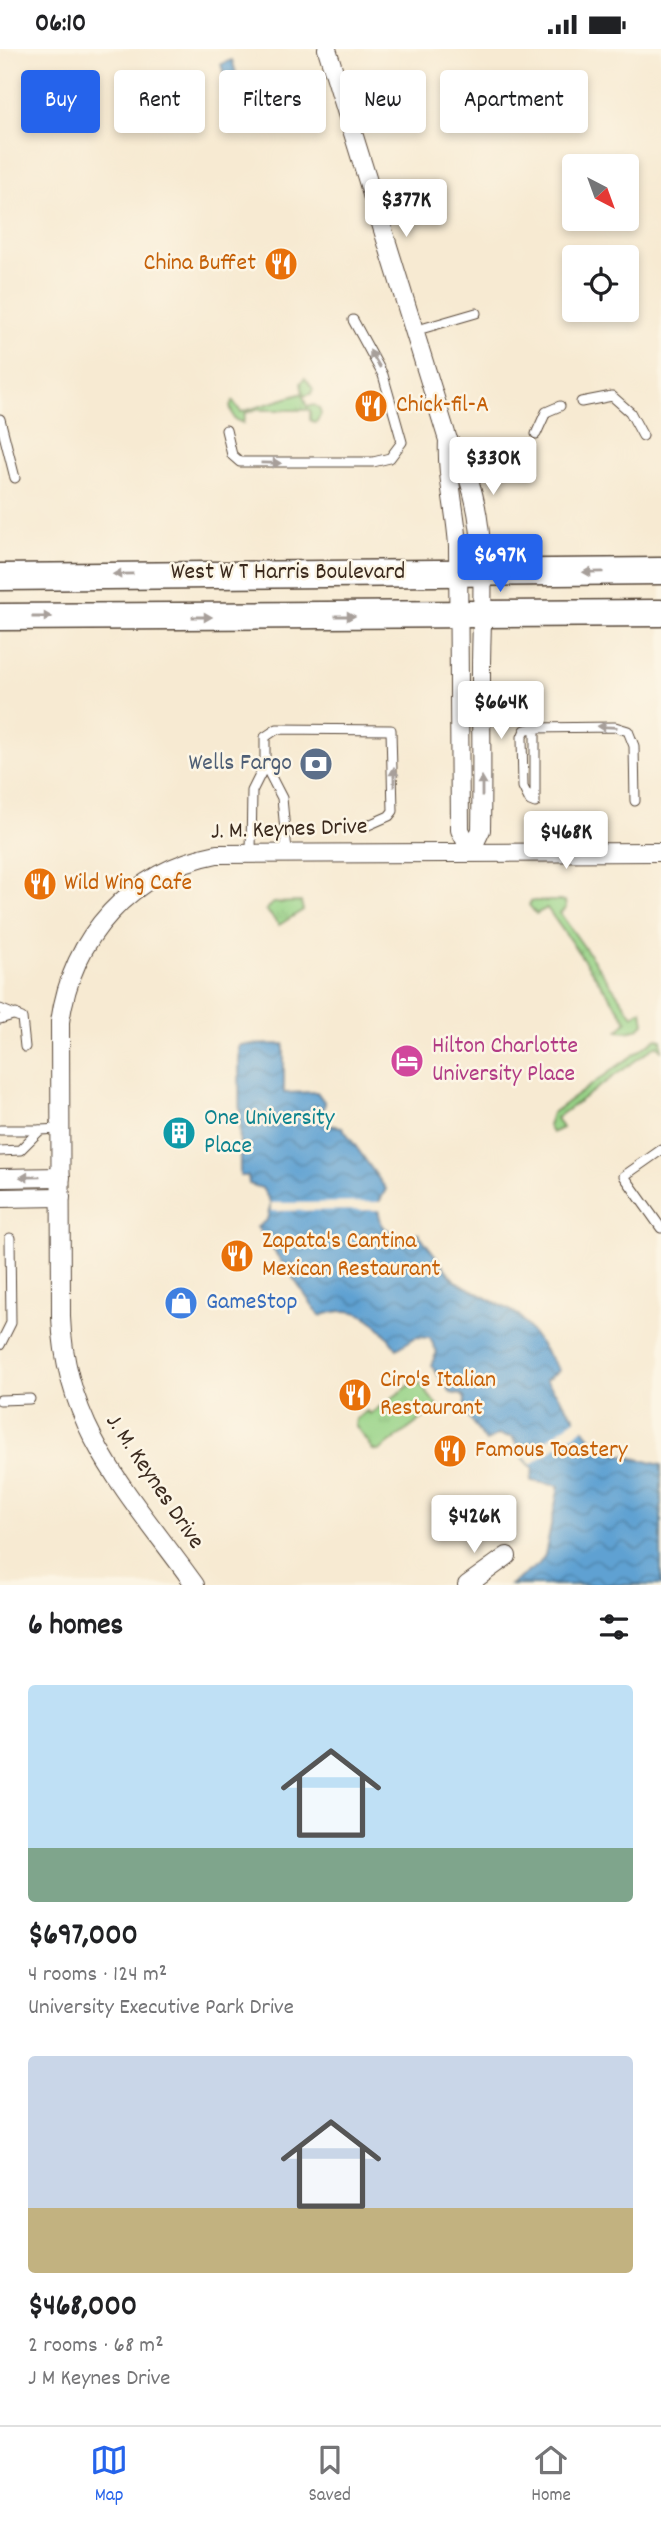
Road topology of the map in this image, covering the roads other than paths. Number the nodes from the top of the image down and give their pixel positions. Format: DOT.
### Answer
graph roads {
  1 [pos="327,49"];
  2 [pos="476,313"];
  3 [pos="353,320"];
  4 [pos="414,331"];
  5 [pos="581,402"];
  6 [pos="560,406"];
  7 [pos="0,419"];
  8 [pos="226,430"];
  9 [pos="537,434"];
  10 [pos="643,436"];
  11 [pos="15,478"];
  12 [pos="661,571"];
  13 [pos="470,573"];
  14 [pos="0,577"];
  15 [pos="661,613"];
  16 [pos="470,616"];
  17 [pos="0,617"];
  18 [pos="265,765"];
  19 [pos="635,801"];
  20 [pos="536,803"];
  21 [pos="364,827"];
  22 [pos="471,851"];
  23 [pos="251,852"];
  24 [pos="287,852"];
  25 [pos="661,852"];
  26 [pos="0,1009"];
  27 [pos="16,1014"];
  28 [pos="0,1019"];
  29 [pos="25,1048"];
  30 [pos="61,1129"];
  31 [pos="40,1130"];
  32 [pos="0,1131"];
  33 [pos="661,1150"];
  34 [pos="0,1151"];
  35 [pos="61,1177"];
  36 [pos="0,1178"];
  37 [pos="61,1197"];
  38 [pos="0,1198"];
  39 [pos="661,1228"];
  40 [pos="10,1238"];
  41 [pos="2,1340"];
  42 [pos="30,1399"];
  43 [pos="0,1400"];
  44 [pos="507,1556"];
  45 [pos="195,1585"];
  46 [pos="467,1585"];
  1 -- 4 [label="street"];
  2 -- 4 [label="lane"];
  8 -- 3 [label="lane, one-way"];
  4 -- 13 [label="street"];
  5 -- 10 [label="lane"];
  6 -- 9 [label="lane"];
  7 -- 11 [label="lane"];
  12 -- 13 [label="main road, West W T Harris Boulevard, one-way"];
  13 -- 14 [label="main road, West W T Harris Boulevard, one-way"];
  13 -- 16 [label="street"];
  15 -- 16 [label="main road, West W T Harris Boulevard"];
  17 -- 16 [label="main road, West W T Harris Boulevard, one-way"];
  16 -- 22 [label="street"];
  21 -- 18 [label="lane, one-way"];
  18 -- 23 [label="lane"];
  18 -- 24 [label="lane"];
  19 -- 20 [label="lane, one-way"];
  22 -- 24 [label="street, J. M. Keynes Drive"];
  22 -- 25 [label="street, J. M. Keynes Drive"];
  23 -- 24 [label="street, J. M. Keynes Drive"];
  23 -- 30 [label="street, J. M. Keynes Drive"];
  26 -- 27 [label="lane"];
  27 -- 28 [label="lane"];
  27 -- 29 [label="lane"];
  30 -- 31 [label="lane"];
  30 -- 35 [label="street, J. M. Keynes Drive"];
  31 -- 32 [label="lane"];
  31 -- 34 [label="lane"];
  33 -- 39 [label="lane"];
  35 -- 36 [label="street, one-way"];
  35 -- 37 [label="street, J. M. Keynes Drive"];
  37 -- 38 [label="street"];
  37 -- 45 [label="street, J. M. Keynes Drive"];
  40 -- 41 [label="lane"];
  42 -- 43 [label="lane"];
  44 -- 46 [label="street"];
}
